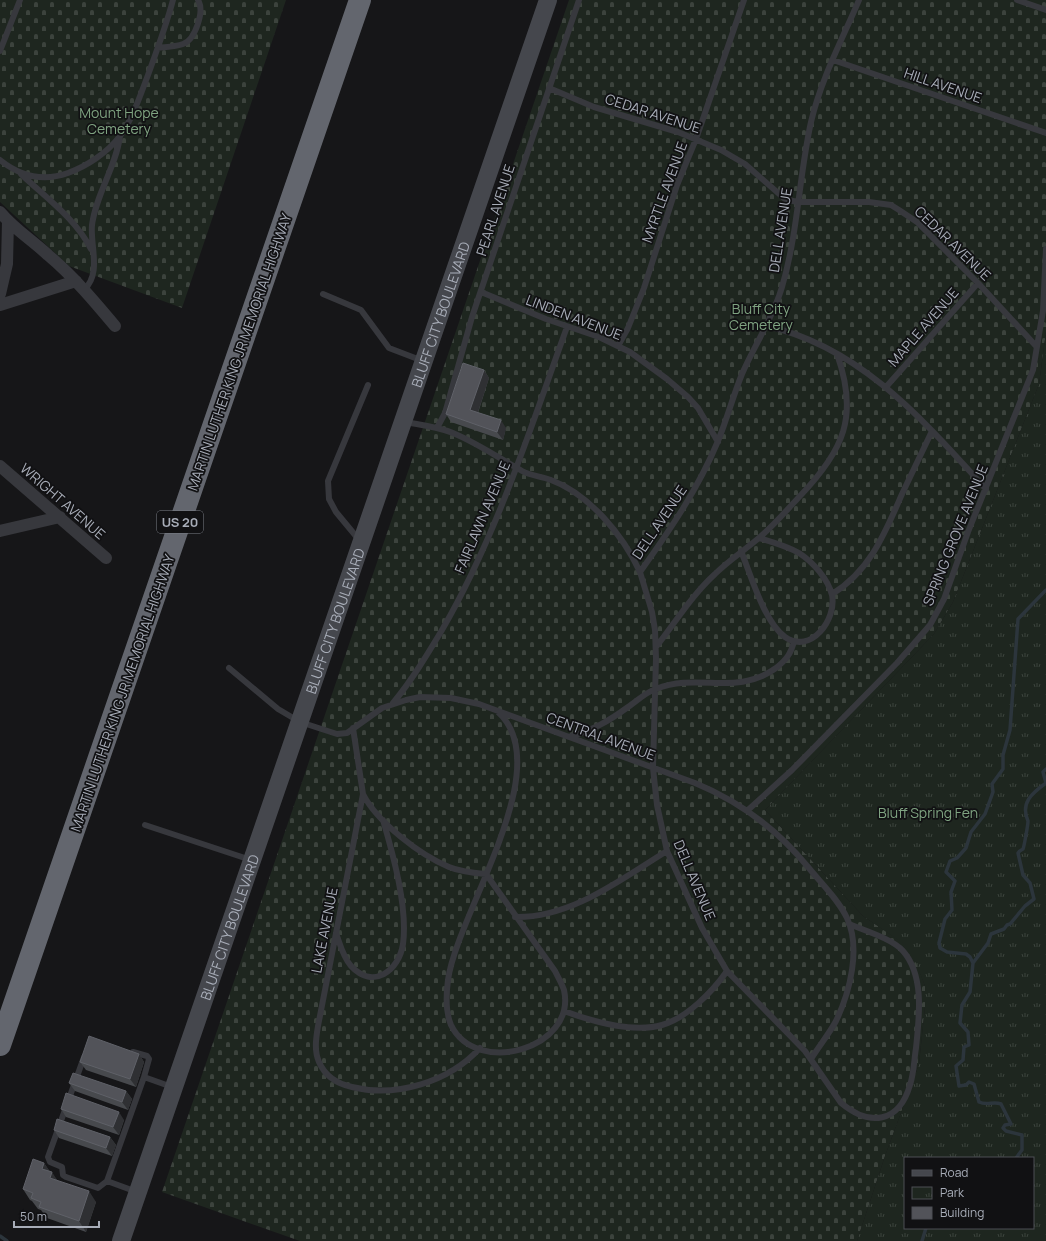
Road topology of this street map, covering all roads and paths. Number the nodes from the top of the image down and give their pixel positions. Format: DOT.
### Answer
graph roads {
  1 [pos="20,0"];
  2 [pos="173,0"];
  3 [pos="198,0"];
  4 [pos="346,0"];
  5 [pos="360,0"];
  6 [pos="548,0"];
  7 [pos="579,0"];
  8 [pos="744,0"];
  9 [pos="858,0"];
  10 [pos="1017,0"];
  11 [pos="1046,10"];
  12 [pos="158,48"];
  13 [pos="0,51"];
  14 [pos="833,60"];
  15 [pos="549,88"];
  16 [pos="1046,133"];
  17 [pos="120,136"];
  18 [pos="696,139"];
  19 [pos="0,160"];
  20 [pos="20,173"];
  21 [pos="797,202"];
  22 [pos="4,217"];
  23 [pos="1046,249"];
  24 [pos="92,252"];
  25 [pos="978,283"];
  26 [pos="80,285"];
  27 [pos="481,292"];
  28 [pos="0,294"];
  29 [pos="322,294"];
  30 [pos="0,305"];
  31 [pos="115,326"];
  32 [pos="766,326"];
  33 [pos="568,327"];
  34 [pos="618,346"];
  35 [pos="1036,346"];
  36 [pos="837,354"];
  37 [pos="422,361"];
  38 [pos="368,385"];
  39 [pos="886,387"];
  40 [pos="402,422"];
  41 [pos="438,428"];
  42 [pos="932,431"];
  43 [pos="718,442"];
  44 [pos="0,466"];
  45 [pos="516,468"];
  46 [pos="986,489"];
  47 [pos="60,518"];
  48 [pos="0,531"];
  49 [pos="759,538"];
  50 [pos="361,542"];
  51 [pos="741,551"];
  52 [pos="106,558"];
  53 [pos="640,572"];
  54 [pos="832,594"];
  55 [pos="794,641"];
  56 [pos="656,647"];
  57 [pos="229,668"];
  58 [pos="655,689"];
  59 [pos="392,703"];
  60 [pos="496,710"];
  61 [pos="300,722"];
  62 [pos="353,728"];
  63 [pos="569,737"];
  64 [pos="653,768"];
  65 [pos="362,794"];
  66 [pos="748,810"];
  67 [pos="383,820"];
  68 [pos="145,825"];
  69 [pos="668,851"];
  70 [pos="252,860"];
  71 [pos="486,874"];
  72 [pos="516,917"];
  73 [pos="849,924"];
  74 [pos="336,931"];
  75 [pos="727,971"];
  76 [pos="0,999"];
  77 [pos="564,1011"];
  78 [pos="0,1045"];
  79 [pos="480,1048"];
  80 [pos="126,1049"];
  81 [pos="87,1050"];
  82 [pos="811,1059"];
  83 [pos="144,1077"];
  84 [pos="174,1087"];
  85 [pos="107,1182"];
  86 [pos="138,1192"];
  87 [pos="121,1241"];
  1 -- 13 [label="lane"];
  2 -- 12 [label="lane"];
  3 -- 12 [label="lane"];
  4 -- 76 [label="highway, MARTIN LUTHER KING JR MEMORIAL HIGHWAY / US 20"];
  5 -- 78 [label="highway, MARTIN LUTHER KING JR MEMORIAL HIGHWAY / US 20"];
  6 -- 37 [label="street, BLUFF CITY BOULEVARD"];
  7 -- 15 [label="lane, PEARL AVENUE"];
  8 -- 18 [label="lane, MYRTLE AVENUE"];
  9 -- 14 [label="lane, DELL AVENUE"];
  10 -- 11 [label="lane"];
  12 -- 17 [label="lane"];
  14 -- 16 [label="lane, HILL AVENUE"];
  14 -- 21 [label="lane, DELL AVENUE"];
  15 -- 18 [label="lane, CEDAR AVENUE"];
  15 -- 27 [label="lane, PEARL AVENUE"];
  17 -- 20 [label="lane"];
  17 -- 24 [label="lane"];
  18 -- 21 [label="lane, CEDAR AVENUE"];
  18 -- 34 [label="lane, MYRTLE AVENUE"];
  19 -- 20 [label="lane"];
  20 -- 24 [label="lane"];
  21 -- 25 [label="lane, CEDAR AVENUE"];
  21 -- 32 [label="lane, DELL AVENUE"];
  22 -- 26 [label="street"];
  22 -- 28 [label="street"];
  23 -- 35 [label="lane, SPRING GROVE AVENUE"];
  24 -- 26 [label="lane"];
  25 -- 35 [label="lane, CEDAR AVENUE"];
  25 -- 39 [label="lane, MAPLE AVENUE"];
  26 -- 30 [label="street"];
  26 -- 31 [label="street"];
  27 -- 33 [label="lane, LINDEN AVENUE"];
  27 -- 41 [label="lane, PEARL AVENUE"];
  29 -- 37 [label="lane"];
  32 -- 36 [label="lane"];
  32 -- 43 [label="lane, DELL AVENUE"];
  33 -- 34 [label="lane, LINDEN AVENUE"];
  33 -- 45 [label="lane, FAIRLAWN AVENUE"];
  34 -- 43 [label="lane, LINDEN AVENUE"];
  35 -- 46 [label="lane, SPRING GROVE AVENUE"];
  36 -- 39 [label="lane"];
  36 -- 49 [label="lane"];
  37 -- 40 [label="street, BLUFF CITY BOULEVARD"];
  38 -- 50 [label="lane"];
  39 -- 42 [label="lane"];
  40 -- 41 [label="lane"];
  40 -- 50 [label="street, BLUFF CITY BOULEVARD"];
  41 -- 45 [label="lane"];
  42 -- 46 [label="lane"];
  42 -- 54 [label="lane"];
  43 -- 53 [label="lane, DELL AVENUE"];
  44 -- 47 [label="street, WRIGHT AVENUE"];
  45 -- 53 [label="lane"];
  45 -- 59 [label="lane, FAIRLAWN AVENUE"];
  46 -- 66 [label="lane, SPRING GROVE AVENUE"];
  47 -- 48 [label="street"];
  47 -- 52 [label="street, WRIGHT AVENUE"];
  49 -- 51 [label="lane"];
  49 -- 54 [label="lane"];
  50 -- 61 [label="street, BLUFF CITY BOULEVARD"];
  51 -- 55 [label="lane"];
  51 -- 56 [label="lane"];
  53 -- 56 [label="lane, DELL AVENUE"];
  54 -- 55 [label="lane"];
  55 -- 58 [label="lane"];
  56 -- 58 [label="lane, DELL AVENUE"];
  57 -- 61 [label="lane"];
  58 -- 63 [label="lane"];
  58 -- 64 [label="lane, DELL AVENUE"];
  59 -- 60 [label="lane, CENTRAL AVENUE"];
  59 -- 62 [label="lane, CENTRAL AVENUE"];
  60 -- 63 [label="lane, CENTRAL AVENUE"];
  60 -- 71 [label="lane"];
  61 -- 62 [label="lane, CENTRAL AVENUE"];
  61 -- 70 [label="street, BLUFF CITY BOULEVARD"];
  62 -- 65 [label="lane"];
  63 -- 64 [label="lane, CENTRAL AVENUE"];
  64 -- 66 [label="lane, CENTRAL AVENUE"];
  64 -- 69 [label="lane, DELL AVENUE"];
  65 -- 67 [label="lane"];
  65 -- 74 [label="lane, LAKE AVENUE"];
  66 -- 73 [label="lane, CENTRAL AVENUE"];
  67 -- 71 [label="lane"];
  67 -- 74 [label="lane"];
  68 -- 70 [label="lane"];
  69 -- 72 [label="lane"];
  69 -- 75 [label="lane, DELL AVENUE"];
  70 -- 84 [label="street, BLUFF CITY BOULEVARD"];
  71 -- 72 [label="lane"];
  71 -- 79 [label="lane"];
  72 -- 77 [label="lane"];
  73 -- 82 [label="lane"];
  73 -- 82 [label="lane"];
  74 -- 79 [label="lane, LAKE AVENUE"];
  75 -- 77 [label="lane"];
  75 -- 82 [label="lane, DELL AVENUE"];
  77 -- 79 [label="lane"];
  80 -- 83 [label="lane"];
  81 -- 85 [label="lane"];
  83 -- 84 [label="lane"];
  83 -- 85 [label="lane"];
  84 -- 86 [label="street, BLUFF CITY BOULEVARD"];
  85 -- 86 [label="lane"];
  86 -- 87 [label="street, BLUFF CITY BOULEVARD"];
}
